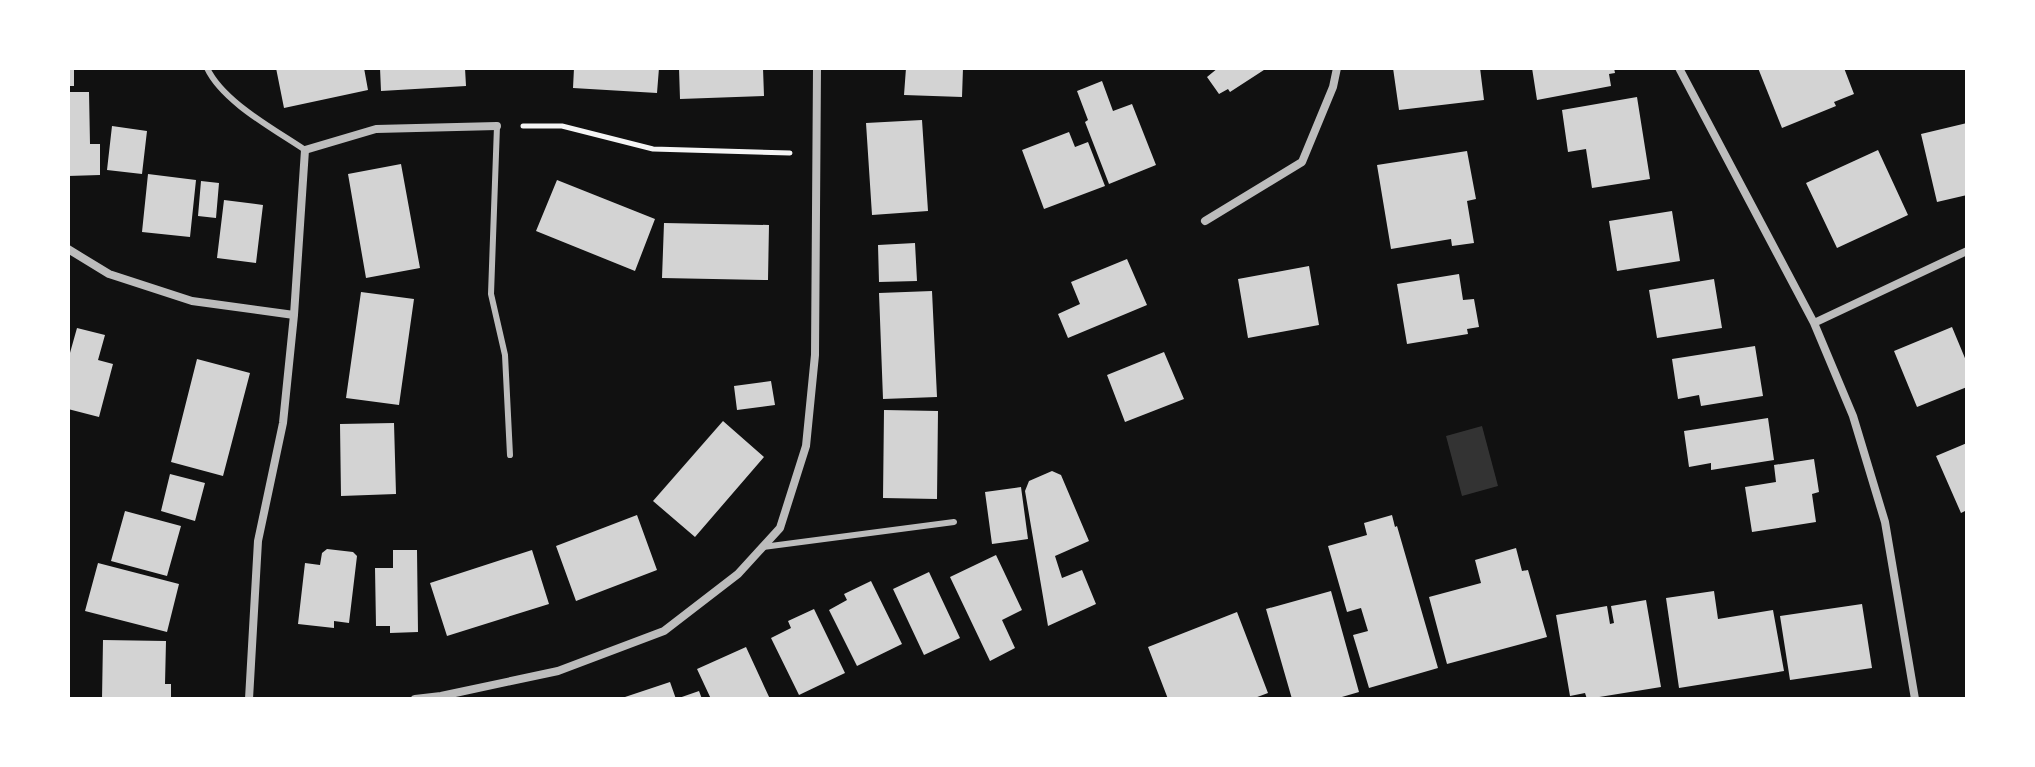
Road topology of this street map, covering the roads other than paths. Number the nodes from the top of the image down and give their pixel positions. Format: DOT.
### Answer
graph roads {
  1 [pos="207,68"];
  2 [pos="817,68"];
  3 [pos="1337,68"];
  4 [pos="1679,68"];
  5 [pos="497,126"];
  6 [pos="305,150"];
  7 [pos="1205,221"];
  8 [pos="68,249"];
  9 [pos="1967,251"];
  10 [pos="294,315"];
  11 [pos="1814,323"];
  12 [pos="510,455"];
  13 [pos="954,522"];
  14 [pos="763,547"];
  15 [pos="249,699"];
  16 [pos="415,699"];
  17 [pos="1915,699"];
  1 -- 6 [label="lane"];
  2 -- 14 [label="street"];
  3 -- 7 [label="street"];
  4 -- 11 [label="street"];
  5 -- 6 [label="street"];
  5 -- 12 [label="lane"];
  6 -- 10 [label="street"];
  8 -- 10 [label="street"];
  9 -- 11 [label="street"];
  10 -- 15 [label="street"];
  11 -- 17 [label="street"];
  13 -- 14 [label="lane"];
  14 -- 16 [label="street"];
}
